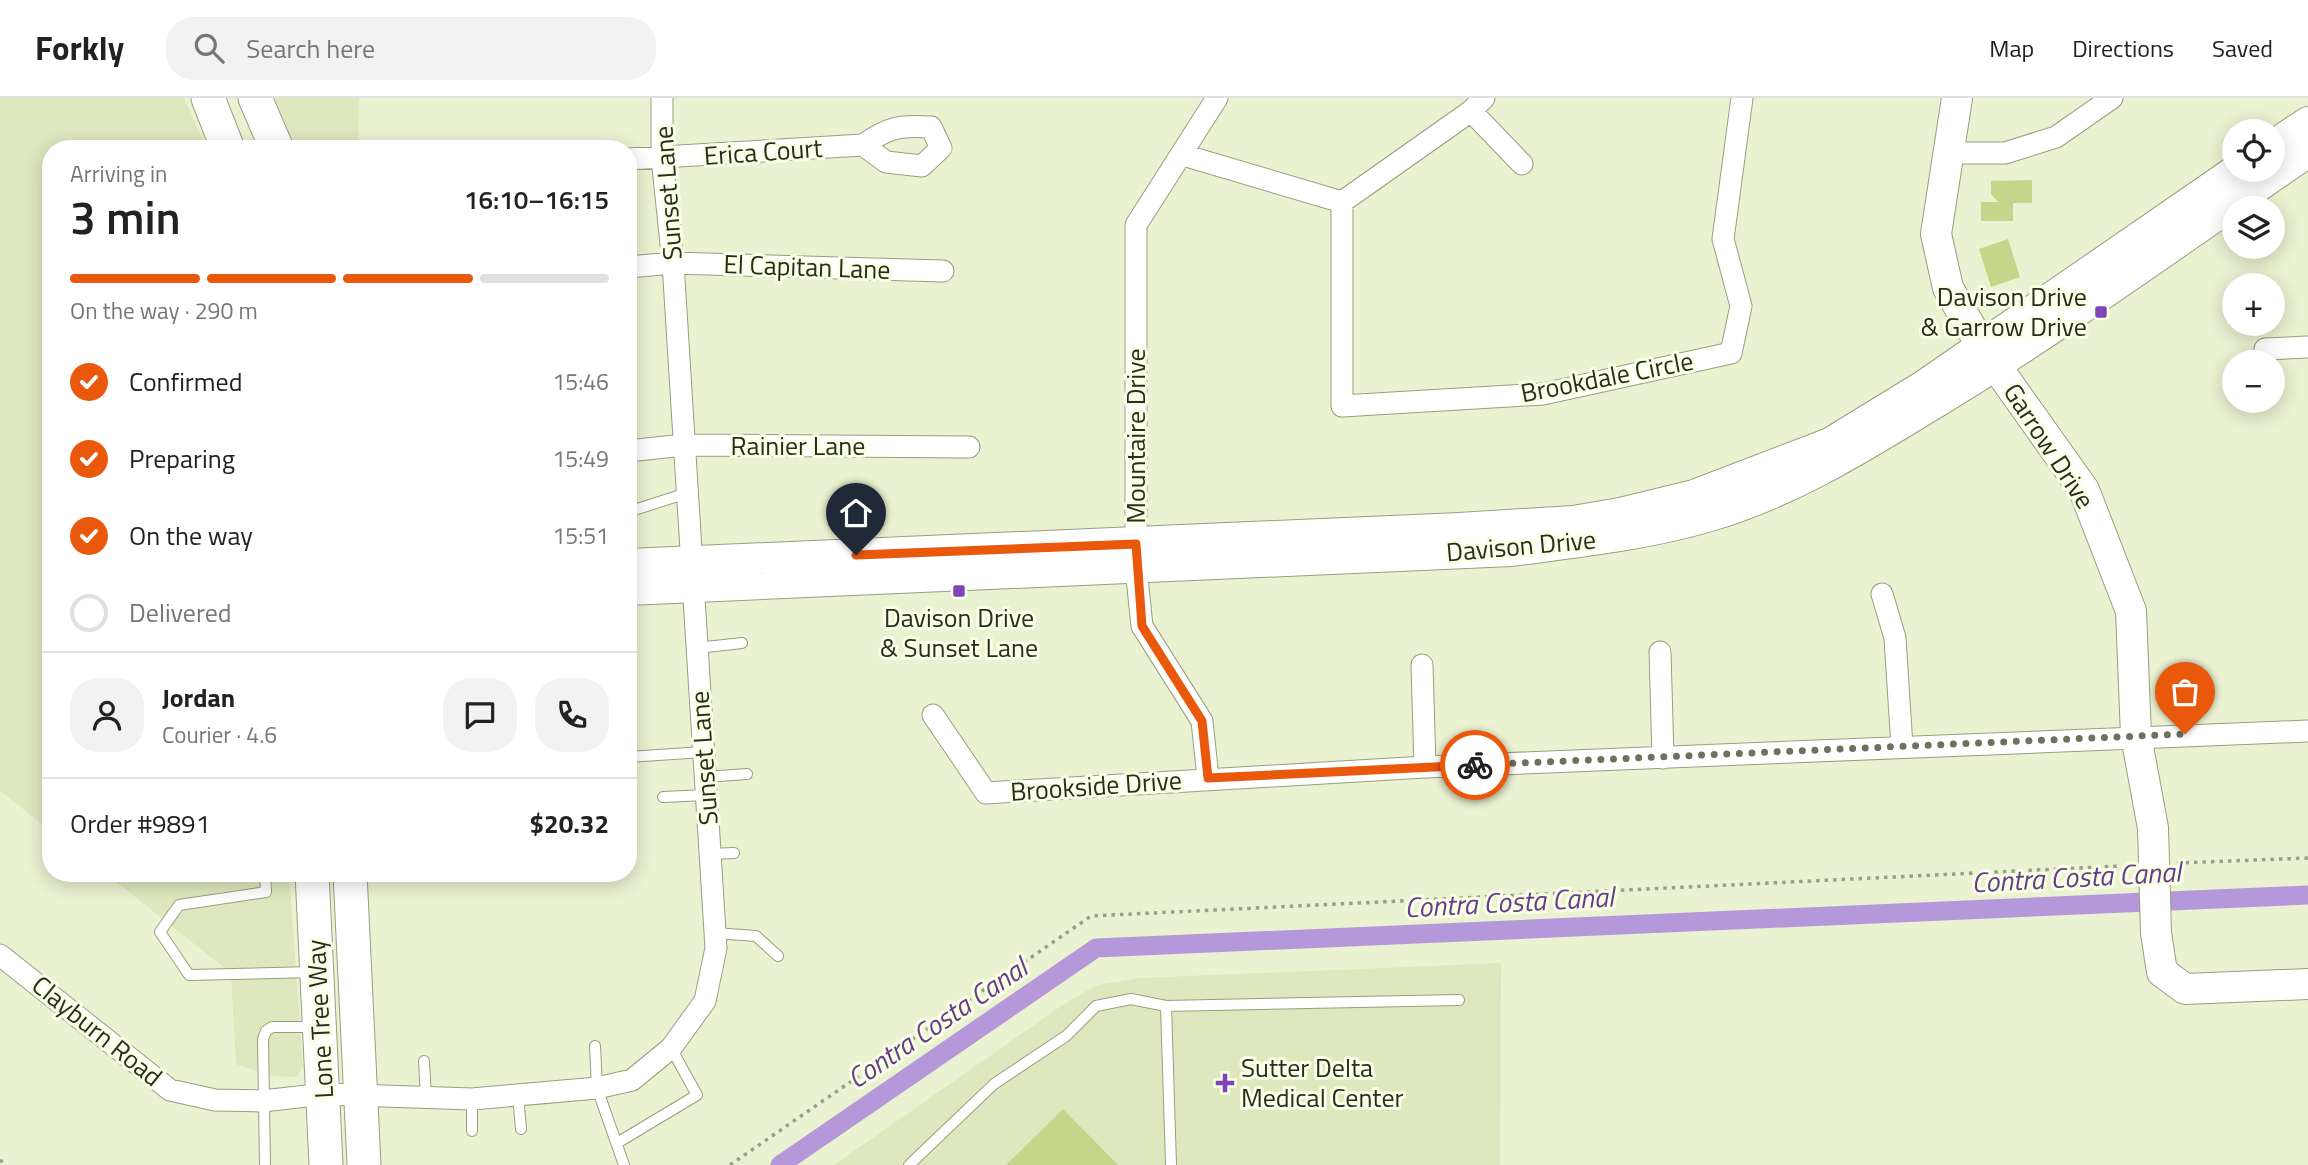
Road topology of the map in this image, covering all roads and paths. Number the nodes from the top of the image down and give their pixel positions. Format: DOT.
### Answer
graph roads {
  1 [pos="208,98"];
  2 [pos="255,98"];
  3 [pos="662,98"];
  4 [pos="1217,98"];
  5 [pos="1742,98"];
  6 [pos="1957,98"];
  7 [pos="2112,98"];
  8 [pos="1478,105"];
  9 [pos="2308,122"];
  10 [pos="2285,137"];
  11 [pos="224,140"];
  12 [pos="272,140"];
  13 [pos="863,145"];
  14 [pos="2308,152"];
  15 [pos="1948,153"];
  16 [pos="1183,155"];
  17 [pos="662,158"];
  18 [pos="637,159"];
  19 [pos="1522,164"];
  20 [pos="2222,180"];
  21 [pos="1342,202"];
  22 [pos="673,263"];
  23 [pos="637,266"];
  24 [pos="943,271"];
  25 [pos="2308,347"];
  26 [pos="2265,349"];
  27 [pos="1989,355"];
  28 [pos="684,445"];
  29 [pos="969,447"];
  30 [pos="637,450"];
  31 [pos="687,493"];
  32 [pos="637,509"];
  33 [pos="1136,556"];
  34 [pos="637,565"];
  35 [pos="692,574"];
  36 [pos="637,588"];
  37 [pos="1882,594"];
  38 [pos="742,643"];
  39 [pos="696,648"];
  40 [pos="1660,652"];
  41 [pos="1422,666"];
  42 [pos="933,715"];
  43 [pos="2308,731"];
  44 [pos="2136,736"];
  45 [pos="1902,747"];
  46 [pos="703,751"];
  47 [pos="637,756"];
  48 [pos="1663,758"];
  49 [pos="1425,767"];
  50 [pos="747,774"];
  51 [pos="1208,778"];
  52 [pos="706,786"];
  53 [pos="663,797"];
  54 [pos="734,853"];
  55 [pos="710,854"];
  56 [pos="2308,858"];
  57 [pos="2155,864"];
  58 [pos="2120,866"];
  59 [pos="265,882"];
  60 [pos="312,882"];
  61 [pos="335,882"];
  62 [pos="351,882"];
  63 [pos="353,921"];
  64 [pos="715,933"];
  65 [pos="0,955"];
  66 [pos="778,956"];
  67 [pos="317,972"];
  68 [pos="2308,984"];
  69 [pos="1460,1000"];
  70 [pos="1166,1006"];
  71 [pos="321,1027"];
  72 [pos="595,1046"];
  73 [pos="671,1048"];
  74 [pos="424,1061"];
  75 [pos="597,1088"];
  76 [pos="324,1094"];
  77 [pos="518,1095"];
  78 [pos="362,1097"];
  79 [pos="426,1098"];
  80 [pos="472,1099"];
  81 [pos="263,1101"];
  82 [pos="521,1129"];
  83 [pos="472,1131"];
  84 [pos="617,1143"];
  85 [pos="0,1160"];
  86 [pos="6,1165"];
  87 [pos="265,1165"];
  88 [pos="326,1165"];
  89 [pos="364,1165"];
  90 [pos="624,1165"];
  91 [pos="730,1165"];
  92 [pos="909,1165"];
  93 [pos="1171,1165"];
  1 -- 11 [label="main road"];
  2 -- 12 [label="main road"];
  3 -- 17 [label="street, Sunset Lane"];
  4 -- 16 [label="street, Mountaire Drive"];
  5 -- 21 [label="street, Brookdale Circle"];
  6 -- 15 [label="main road, Garrow Drive"];
  7 -- 15 [label="street"];
  8 -- 19 [label="street"];
  8 -- 21 [label="street"];
  9 -- 10 [label="main road"];
  13 -- 17 [label="street, Erica Court"];
  14 -- 27 [label="main road, Davison Drive"];
  15 -- 27 [label="main road, Garrow Drive"];
  16 -- 21 [label="street"];
  16 -- 33 [label="street, Mountaire Drive"];
  17 -- 18 [label="street, Erica Court"];
  17 -- 22 [label="street, Sunset Lane"];
  20 -- 27 [label="main road, Davison Drive"];
  22 -- 23 [label="street, El Capitan Lane"];
  22 -- 24 [label="street, El Capitan Lane"];
  22 -- 28 [label="street, Sunset Lane"];
  25 -- 26 [label="street"];
  27 -- 33 [label="main road, Davison Drive"];
  27 -- 44 [label="main road, Garrow Drive"];
  28 -- 29 [label="street, Rainier Lane"];
  28 -- 30 [label="street, Rainier Lane"];
  28 -- 31 [label="street, Sunset Lane"];
  31 -- 32 [label="lane"];
  31 -- 35 [label="street, Sunset Lane"];
  33 -- 35 [label="main road, Davison Drive"];
  33 -- 51 [label="street, Mountaire Drive"];
  34 -- 35 [label="main road, Davison Drive"];
  35 -- 36 [label="main road, Davison Drive"];
  35 -- 39 [label="street, Sunset Lane"];
  37 -- 45 [label="street"];
  38 -- 39 [label="lane"];
  39 -- 46 [label="street, Sunset Lane"];
  40 -- 48 [label="street"];
  41 -- 49 [label="street"];
  42 -- 51 [label="street, Brookside Drive"];
  43 -- 44 [label="street, Brookside Drive"];
  44 -- 45 [label="street, Brookside Drive"];
  44 -- 57 [label="main road, Garrow Drive"];
  45 -- 48 [label="street, Brookside Drive"];
  46 -- 47 [label="lane"];
  46 -- 52 [label="street, Sunset Lane"];
  48 -- 49 [label="street, Brookside Drive"];
  49 -- 51 [label="street, Brookside Drive"];
  50 -- 52 [label="lane"];
  52 -- 53 [label="lane"];
  52 -- 55 [label="street, Sunset Lane"];
  54 -- 55 [label="lane"];
  55 -- 64 [label="street, Sunset Lane"];
  56 -- 57 [label="path"];
  57 -- 68 [label="main road, Garrow Drive"];
  58 -- 91 [label="path"];
  59 -- 67 [label="lane"];
  60 -- 67 [label="main road, Lone Tree Way"];
  61 -- 63 [label="main road"];
  62 -- 63 [label="main road, Lone Tree Way"];
  63 -- 78 [label="main road, Lone Tree Way"];
  64 -- 66 [label="lane"];
  64 -- 73 [label="street, Sunset Lane"];
  65 -- 81 [label="street, Clayburn Road"];
  67 -- 71 [label="main road, Lone Tree Way"];
  69 -- 70 [label="lane"];
  70 -- 92 [label="lane"];
  70 -- 93 [label="lane"];
  71 -- 76 [label="main road, Lone Tree Way"];
  71 -- 81 [label="lane"];
  72 -- 75 [label="lane"];
  73 -- 75 [label="street, Sunset Lane"];
  73 -- 84 [label="lane"];
  74 -- 79 [label="lane"];
  75 -- 77 [label="street, Sunset Lane"];
  75 -- 84 [label="lane"];
  76 -- 78 [label="street, Sunset Lane"];
  76 -- 81 [label="street, Clayburn Road"];
  76 -- 88 [label="main road, Lone Tree Way"];
  77 -- 80 [label="street, Sunset Lane"];
  77 -- 82 [label="lane"];
  78 -- 79 [label="street, Sunset Lane"];
  78 -- 89 [label="main road, Lone Tree Way"];
  79 -- 80 [label="street, Sunset Lane"];
  80 -- 83 [label="lane"];
  81 -- 87 [label="lane"];
  84 -- 90 [label="lane"];
  85 -- 86 [label="path"];
}
